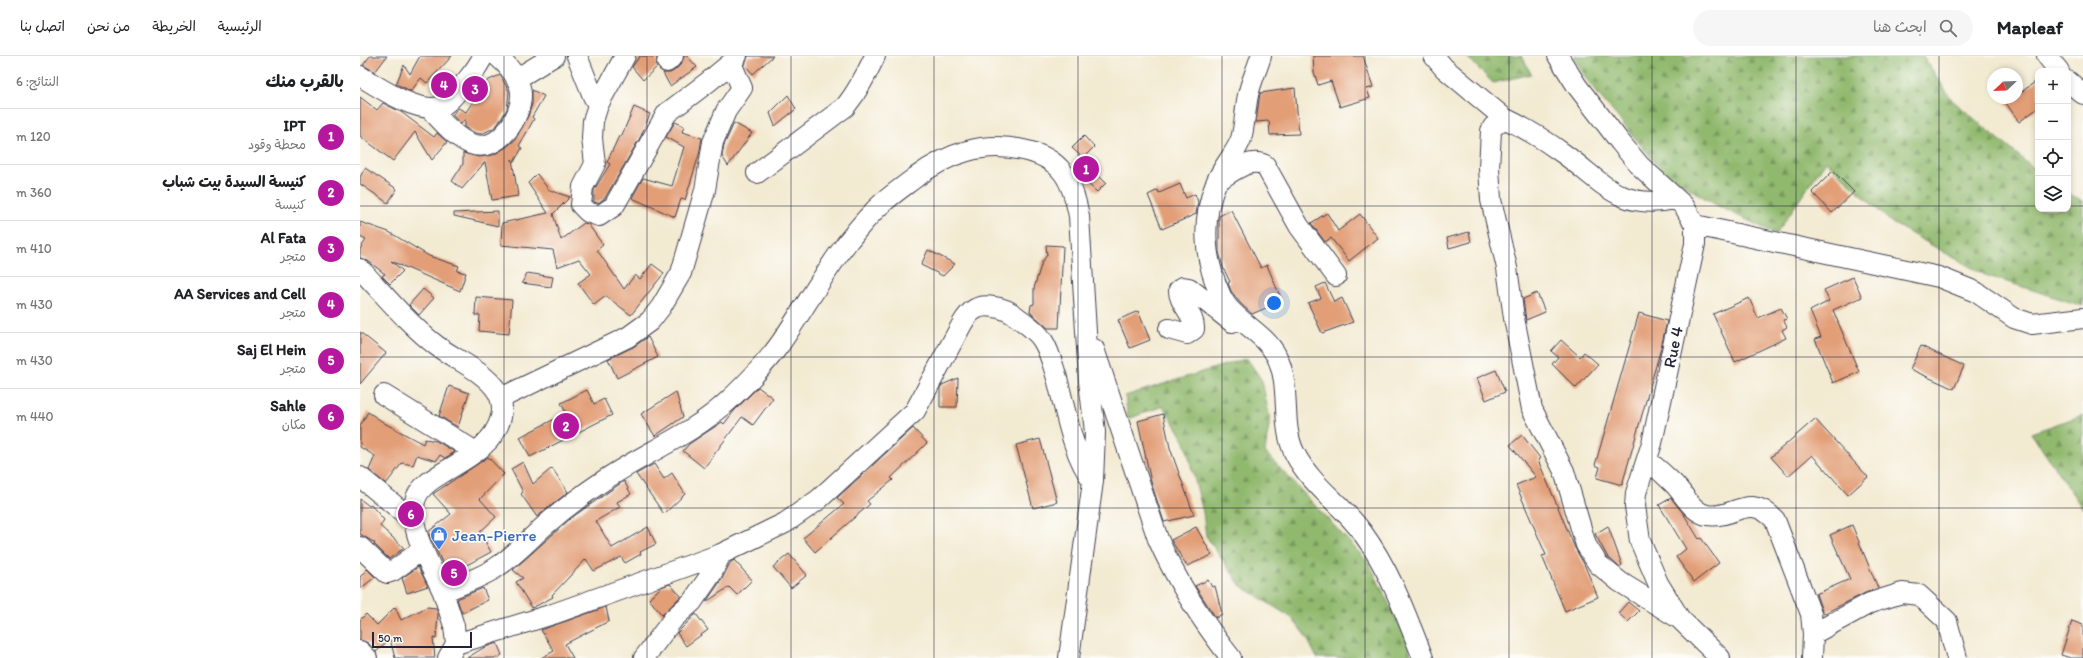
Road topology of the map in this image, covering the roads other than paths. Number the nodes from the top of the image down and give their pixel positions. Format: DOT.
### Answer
graph roads {
  1 [pos="484,56"];
  2 [pos="497,56"];
  3 [pos="554,56"];
  4 [pos="577,56"];
  5 [pos="625,56"];
  6 [pos="875,56"];
  7 [pos="1261,56"];
  8 [pos="1434,56"];
  9 [pos="1558,56"];
  10 [pos="2047,56"];
  11 [pos="734,60"];
  12 [pos="2057,68"];
  13 [pos="360,76"];
  14 [pos="516,79"];
  15 [pos="2071,84"];
  16 [pos="2083,94"];
  17 [pos="598,105"];
  18 [pos="429,108"];
  19 [pos="1504,118"];
  20 [pos="757,173"];
  21 [pos="1216,182"];
  22 [pos="1675,199"];
  23 [pos="1695,225"];
  24 [pos="360,269"];
  25 [pos="1336,276"];
  26 [pos="2083,318"];
  27 [pos="1085,323"];
  28 [pos="1169,330"];
  29 [pos="1271,347"];
  30 [pos="384,394"];
  31 [pos="501,398"];
  32 [pos="476,452"];
  33 [pos="1647,460"];
  34 [pos="360,477"];
  35 [pos="1094,481"];
  36 [pos="414,521"];
  37 [pos="360,547"];
  38 [pos="424,548"];
  39 [pos="721,554"];
  40 [pos="443,592"];
  41 [pos="1680,619"];
  42 [pos="1813,634"];
  43 [pos="360,651"];
  44 [pos="452,651"];
  45 [pos="367,658"];
  46 [pos="644,658"];
  47 [pos="1069,658"];
  48 [pos="1230,658"];
  49 [pos="1423,658"];
  50 [pos="1720,658"];
  51 [pos="1812,658"];
  52 [pos="1957,658"];
  1 -- 18 [label="street"];
  2 -- 14 [label="street"];
  3 -- 14 [label="street"];
  4 -- 17 [label="street"];
  5 -- 17 [label="street"];
  6 -- 20 [label="street"];
  7 -- 21 [label="street"];
  8 -- 19 [label="street"];
  9 -- 22 [label="street"];
  10 -- 12 [label="street"];
  11 -- 17 [label="street"];
  11 -- 31 [label="street"];
  13 -- 18 [label="street"];
  14 -- 18 [label="street"];
  15 -- 16 [label="street"];
  19 -- 22 [label="street"];
  19 -- 41 [label="street"];
  21 -- 25 [label="street"];
  21 -- 29 [label="street"];
  22 -- 23 [label="street"];
  23 -- 26 [label="street"];
  23 -- 33 [label="street, Rue 4"];
  24 -- 31 [label="street"];
  27 -- 35 [label="street"];
  27 -- 40 [label="street"];
  27 -- 48 [label="street"];
  28 -- 29 [label="street"];
  29 -- 49 [label="street"];
  30 -- 32 [label="street"];
  31 -- 32 [label="street"];
  32 -- 36 [label="street"];
  33 -- 41 [label="street, Rue 4"];
  33 -- 42 [label="street"];
  34 -- 36 [label="street"];
  35 -- 39 [label="street"];
  35 -- 47 [label="street"];
  36 -- 38 [label="street"];
  37 -- 38 [label="street"];
  38 -- 40 [label="street"];
  39 -- 44 [label="street"];
  39 -- 46 [label="street"];
  40 -- 44 [label="street"];
  41 -- 50 [label="street, Rue 4"];
  42 -- 51 [label="street"];
  42 -- 52 [label="street"];
  43 -- 45 [label="street"];
}
